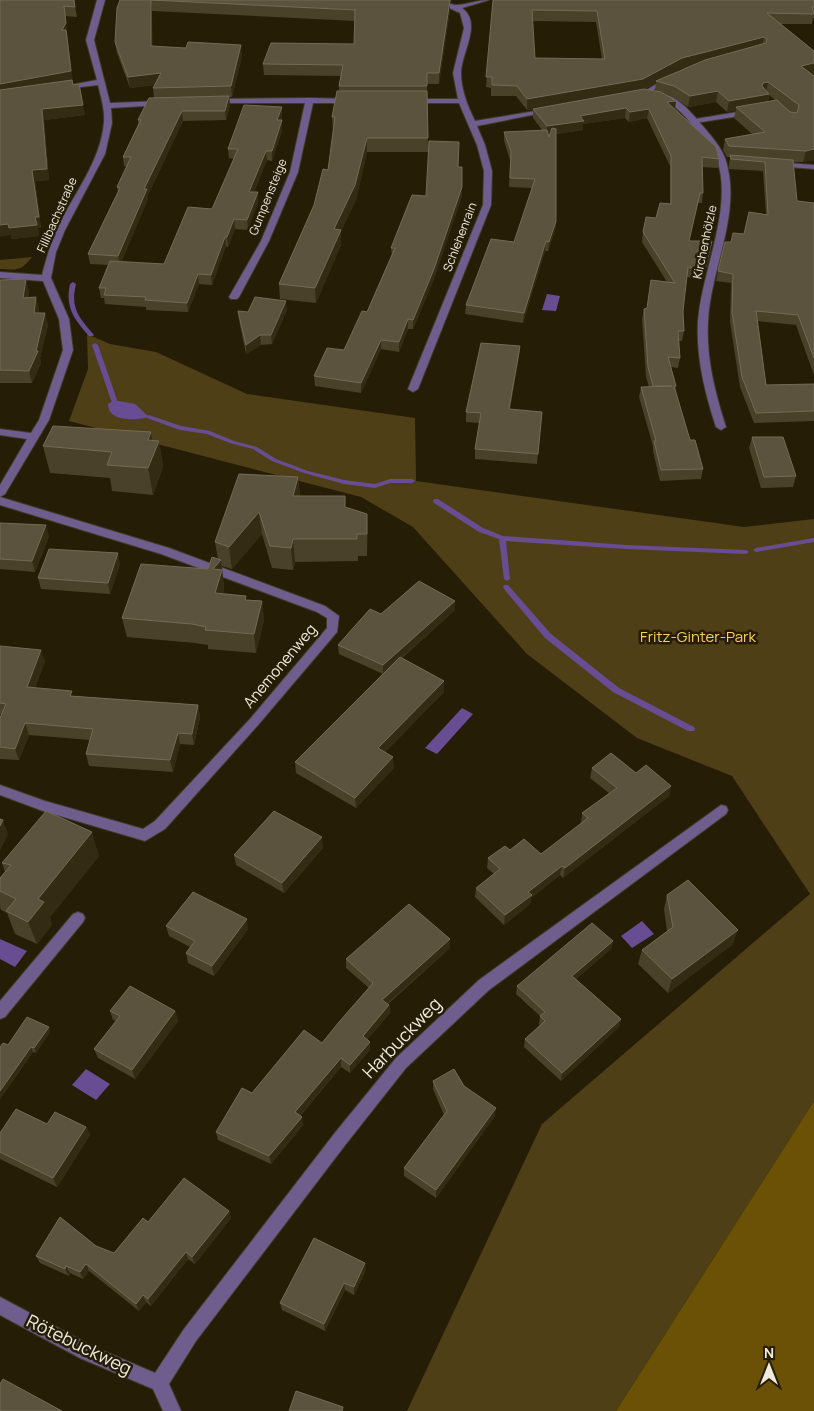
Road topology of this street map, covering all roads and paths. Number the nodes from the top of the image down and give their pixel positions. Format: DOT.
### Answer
graph roads {
  1 [pos="100,0"];
  2 [pos="436,0"];
  3 [pos="485,0"];
  4 [pos="456,7"];
  5 [pos="675,76"];
  6 [pos="100,82"];
  7 [pos="55,89"];
  8 [pos="638,95"];
  9 [pos="310,100"];
  10 [pos="358,100"];
  11 [pos="202,101"];
  12 [pos="405,101"];
  13 [pos="462,101"];
  14 [pos="174,102"];
  15 [pos="108,106"];
  16 [pos="558,109"];
  17 [pos="759,110"];
  18 [pos="695,121"];
  19 [pos="473,124"];
  20 [pos="768,163"];
  21 [pos="814,167"];
  22 [pos="0,275"];
  23 [pos="46,278"];
  24 [pos="234,297"];
  25 [pos="413,389"];
  26 [pos="721,427"];
  27 [pos="0,432"];
  28 [pos="33,437"];
  29 [pos="0,494"];
  30 [pos="0,501"];
  31 [pos="0,790"];
  32 [pos="721,810"];
  33 [pos="78,918"];
  34 [pos="0,1012"];
  35 [pos="0,1306"];
  36 [pos="159,1383"];
  37 [pos="172,1411"];
  1 -- 6 [label="street, Fillibachstraße"];
  2 -- 4 [label="street"];
  3 -- 4 [label="street"];
  4 -- 13 [label="street, Schlehenrain"];
  5 -- 8 [label="lane"];
  6 -- 7 [label="street"];
  6 -- 15 [label="street, Fillibachstraße"];
  8 -- 18 [label="street, Kirchenhölzle"];
  9 -- 10 [label="street"];
  9 -- 11 [label="street"];
  9 -- 24 [label="street, Gumpensteige"];
  12 -- 13 [label="street"];
  13 -- 19 [label="street, Schlehenrain"];
  14 -- 15 [label="street"];
  15 -- 23 [label="street, Fillibachstraße"];
  16 -- 19 [label="street"];
  17 -- 18 [label="lane"];
  18 -- 26 [label="street, Kirchenhölzle"];
  19 -- 25 [label="street, Schlehenrain"];
  20 -- 21 [label="lane"];
  22 -- 23 [label="street"];
  23 -- 28 [label="street"];
  27 -- 28 [label="street"];
  28 -- 29 [label="street"];
  30 -- 31 [label="street, Anemonenweg"];
  32 -- 36 [label="street, Harbuckweg"];
  33 -- 34 [label="street"];
  35 -- 36 [label="street, Rötebuckweg"];
  36 -- 37 [label="street"];
}
